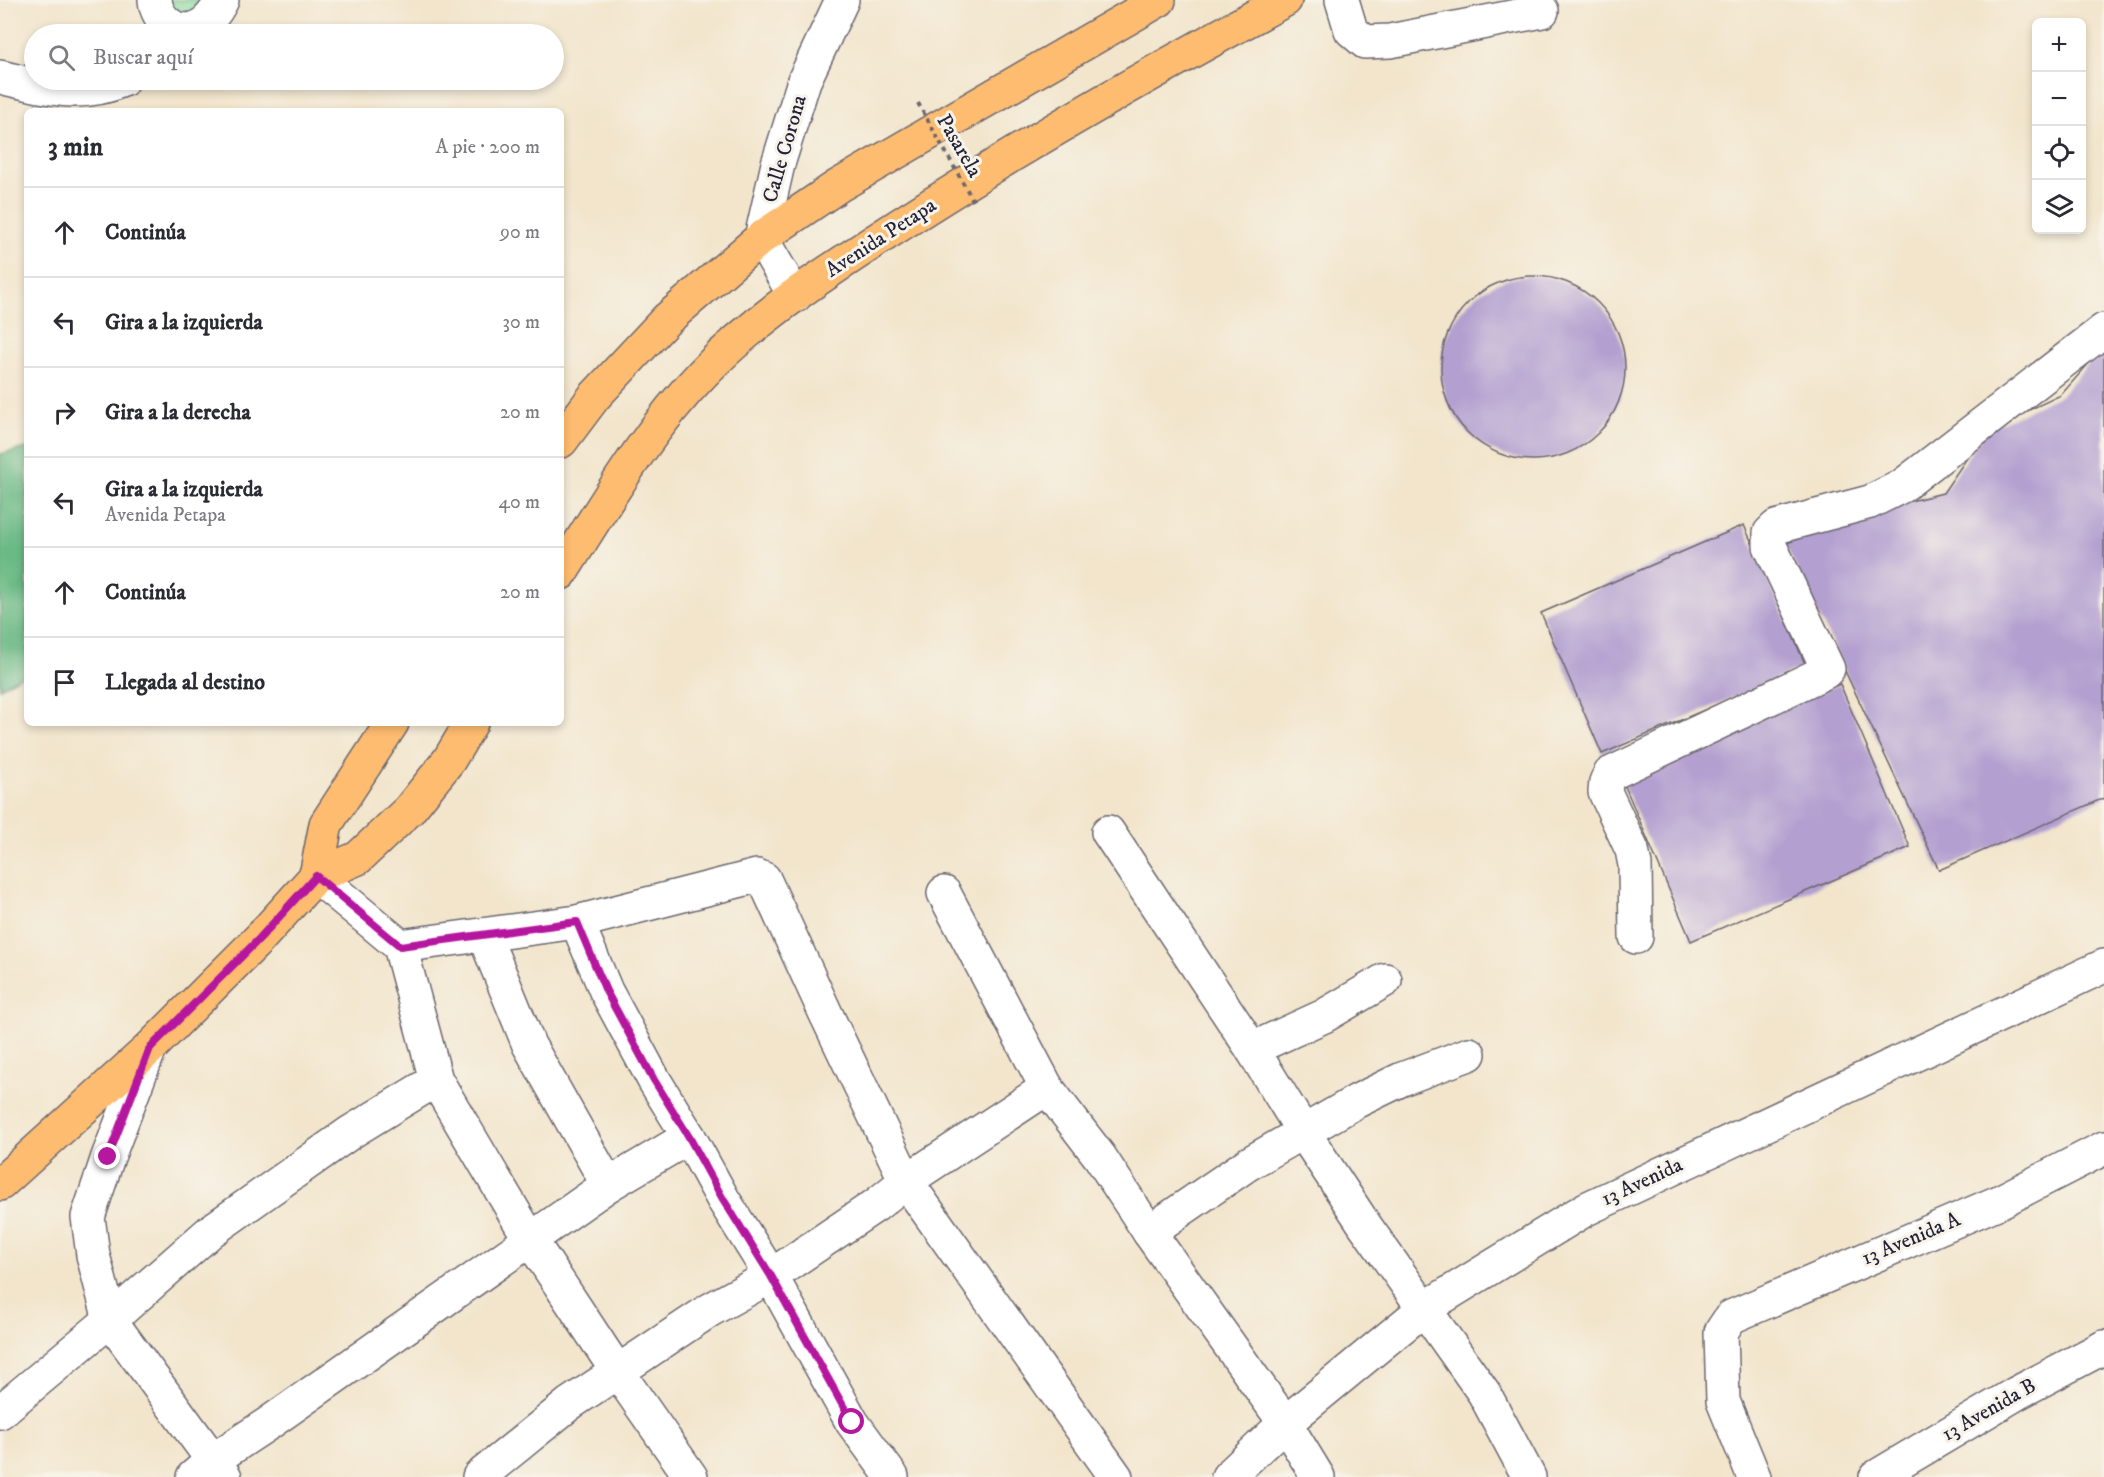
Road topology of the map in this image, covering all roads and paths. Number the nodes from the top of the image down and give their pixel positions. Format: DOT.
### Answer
graph roads {
  1 [pos="222,0"];
  2 [pos="842,0"];
  3 [pos="1159,0"];
  4 [pos="1285,0"];
  5 [pos="1342,0"];
  6 [pos="1542,11"];
  7 [pos="202,24"];
  8 [pos="0,77"];
  9 [pos="24,82"];
  10 [pos="68,90"];
  11 [pos="84,90"];
  12 [pos="918,103"];
  13 [pos="975,204"];
  14 [pos="761,238"];
  15 [pos="795,296"];
  16 [pos="2104,330"];
  17 [pos="564,437"];
  18 [pos="564,568"];
  19 [pos="390,726"];
  20 [pos="469,726"];
  21 [pos="1108,832"];
  22 [pos="316,876"];
  23 [pos="944,893"];
  24 [pos="577,922"];
  25 [pos="484,935"];
  26 [pos="1636,937"];
  27 [pos="400,946"];
  28 [pos="2104,966"];
  29 [pos="1385,980"];
  30 [pos="150,1048"];
  31 [pos="1252,1049"];
  32 [pos="1469,1054"];
  33 [pos="436,1080"];
  34 [pos="1047,1088"];
  35 [pos="1304,1133"];
  36 [pos="689,1137"];
  37 [pos="2104,1148"];
  38 [pos="906,1181"];
  39 [pos="0,1184"];
  40 [pos="608,1185"];
  41 [pos="1149,1232"];
  42 [pos="530,1239"];
  43 [pos="771,1276"];
  44 [pos="1425,1308"];
  45 [pos="110,1320"];
  46 [pos="2104,1347"];
  47 [pos="617,1371"];
  48 [pos="0,1412"];
  49 [pos="1285,1423"];
  50 [pos="210,1471"];
  51 [pos="479,1477"];
  52 [pos="692,1477"];
  53 [pos="892,1477"];
  54 [pos="1116,1477"];
  55 [pos="1228,1477"];
  56 [pos="1318,1477"];
  57 [pos="1529,1477"];
  58 [pos="1755,1477"];
  59 [pos="1876,1477"];
  1 -- 7 [label="street"];
  2 -- 14 [label="street, Calle Corona"];
  3 -- 14 [label="main road"];
  4 -- 15 [label="main road, Avenida Petapa"];
  5 -- 6 [label="street"];
  8 -- 9 [label="street"];
  10 -- 11 [label="street"];
  12 -- 13 [label="path, Pasarela, bridge"];
  14 -- 15 [label="street"];
  14 -- 17 [label="main road"];
  15 -- 18 [label="main road, Avenida Petapa"];
  16 -- 26 [label="street"];
  19 -- 22 [label="main road"];
  20 -- 22 [label="main road"];
  21 -- 31 [label="street"];
  22 -- 27 [label="street"];
  22 -- 30 [label="main road"];
  23 -- 34 [label="street"];
  24 -- 25 [label="street"];
  24 -- 36 [label="street"];
  24 -- 38 [label="street"];
  25 -- 27 [label="street"];
  25 -- 40 [label="street"];
  27 -- 33 [label="street"];
  28 -- 44 [label="street, 13 Avenida"];
  29 -- 31 [label="street"];
  30 -- 39 [label="main road"];
  30 -- 45 [label="street"];
  31 -- 35 [label="street"];
  32 -- 35 [label="street"];
  33 -- 42 [label="street"];
  33 -- 45 [label="street"];
  34 -- 38 [label="street"];
  34 -- 41 [label="street"];
  35 -- 41 [label="street"];
  35 -- 44 [label="street"];
  36 -- 40 [label="street"];
  36 -- 43 [label="street"];
  37 -- 58 [label="street, 13 Avenida A"];
  38 -- 43 [label="street"];
  38 -- 54 [label="street"];
  40 -- 42 [label="street"];
  41 -- 49 [label="street"];
  42 -- 47 [label="street"];
  42 -- 50 [label="street"];
  43 -- 47 [label="street"];
  43 -- 53 [label="street"];
  44 -- 49 [label="street, 13 Avenida"];
  44 -- 57 [label="street"];
  45 -- 48 [label="street"];
  45 -- 50 [label="street"];
  46 -- 59 [label="street, 13 Avenida B"];
  47 -- 51 [label="street"];
  47 -- 52 [label="street"];
  49 -- 55 [label="street, 13 Avenida"];
  49 -- 56 [label="street"];
}
